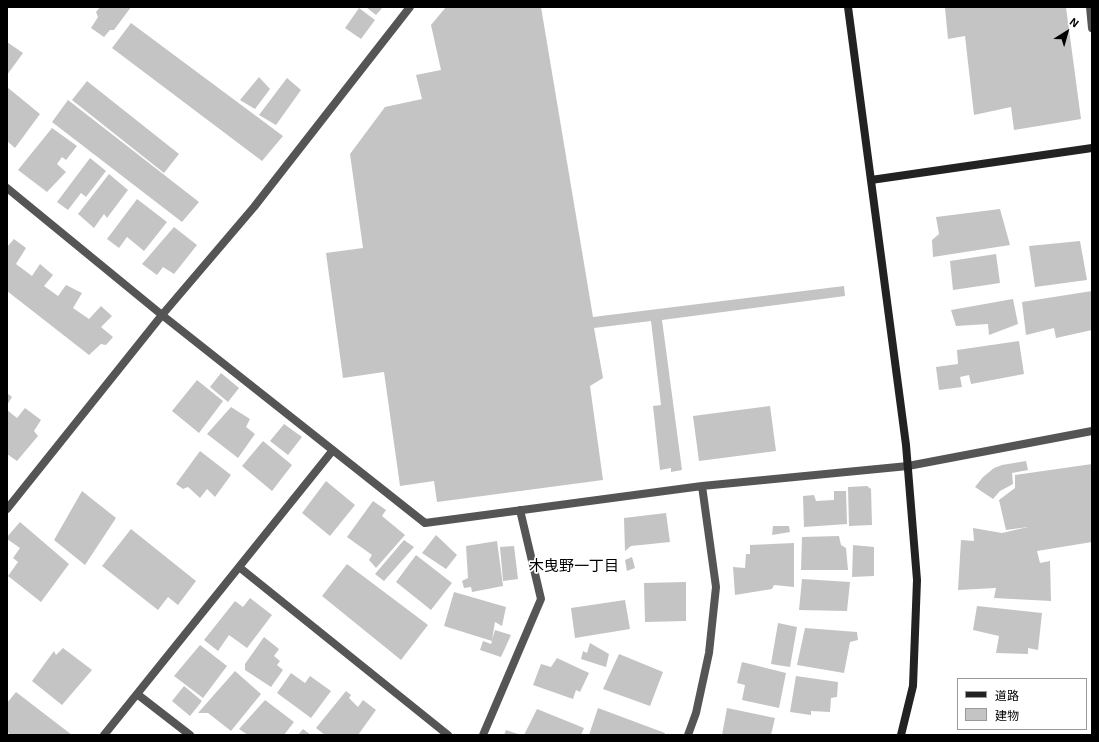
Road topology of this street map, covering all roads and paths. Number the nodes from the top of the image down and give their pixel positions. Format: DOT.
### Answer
graph roads {
  1 [pos="410,7"];
  2 [pos="848,7"];
  3 [pos="1090,7"];
  4 [pos="1092,28"];
  5 [pos="1092,148"];
  6 [pos="871,180"];
  7 [pos="7,188"];
  8 [pos="162,315"];
  9 [pos="1092,431"];
  10 [pos="333,450"];
  11 [pos="908,466"];
  12 [pos="702,486"];
  13 [pos="7,509"];
  14 [pos="520,510"];
  15 [pos="239,567"];
  16 [pos="137,694"];
  17 [pos="104,735"];
  18 [pos="190,735"];
  19 [pos="448,735"];
  20 [pos="483,735"];
  21 [pos="688,735"];
  22 [pos="900,735"];
  1 -- 8 [label="street"];
  2 -- 6 [label="street"];
  3 -- 4 [label="street"];
  5 -- 6 [label="street"];
  6 -- 11 [label="street"];
  7 -- 8 [label="street"];
  8 -- 10 [label="street"];
  8 -- 13 [label="street"];
  9 -- 11 [label="street"];
  10 -- 14 [label="street"];
  10 -- 15 [label="street"];
  11 -- 12 [label="street"];
  11 -- 22 [label="street"];
  12 -- 14 [label="street"];
  12 -- 21 [label="street"];
  14 -- 20 [label="street"];
  15 -- 16 [label="street"];
  15 -- 19 [label="street"];
  16 -- 17 [label="street"];
  16 -- 18 [label="street"];
}
